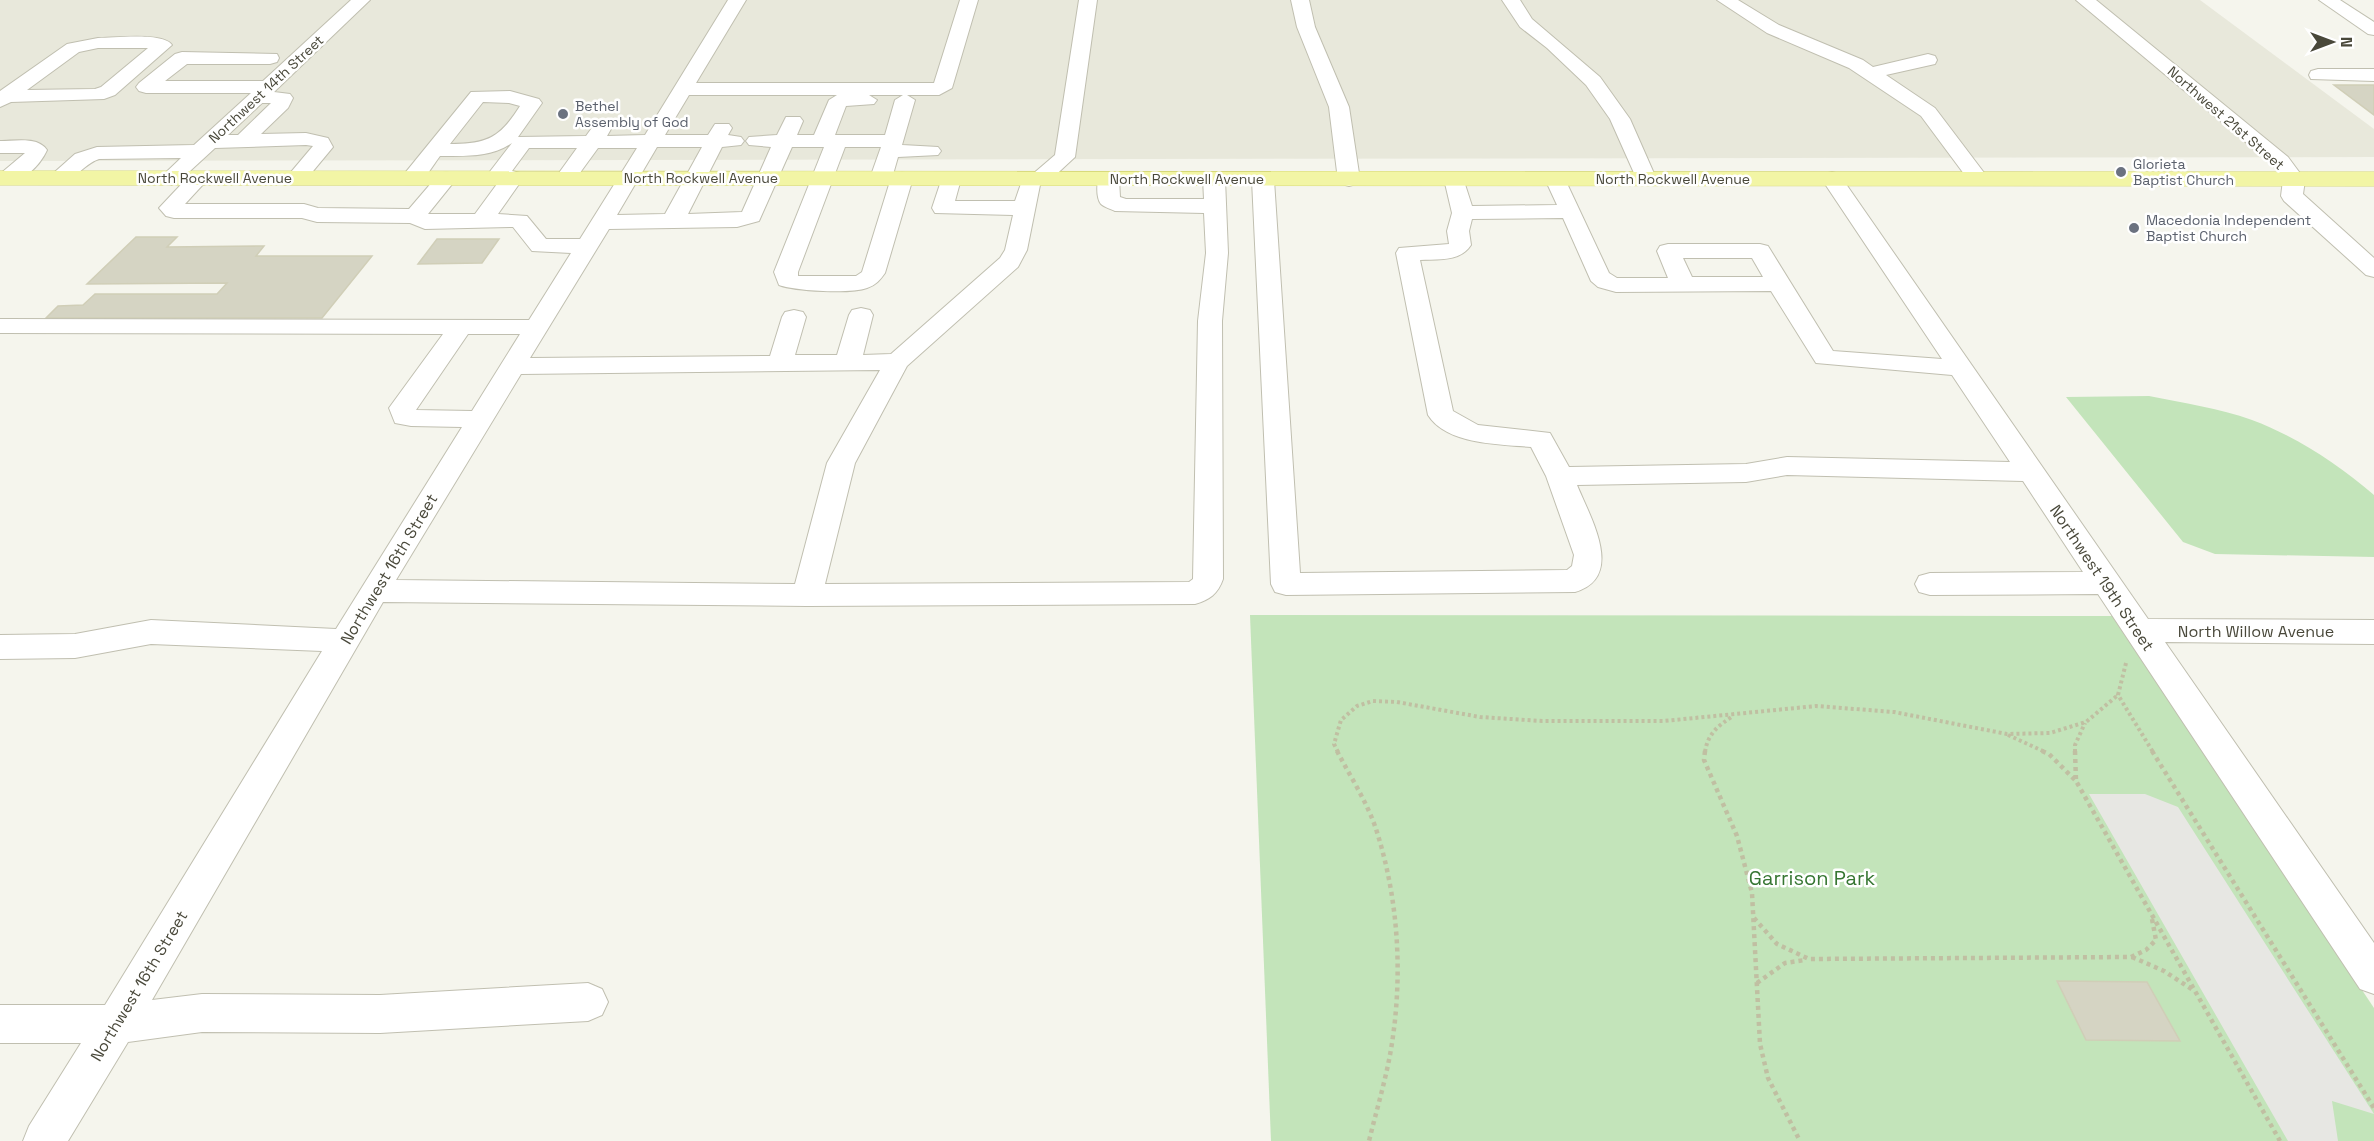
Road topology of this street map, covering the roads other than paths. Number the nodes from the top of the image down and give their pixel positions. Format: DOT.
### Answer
graph roads {
  1 [pos="361,0"];
  2 [pos="737,0"];
  3 [pos="969,0"];
  4 [pos="1089,0"];
  5 [pos="1300,0"];
  6 [pos="1511,0"];
  7 [pos="1726,0"];
  8 [pos="2085,0"];
  9 [pos="2328,0"];
  10 [pos="2358,0"];
  11 [pos="2374,10"];
  12 [pos="2374,30"];
  13 [pos="1928,60"];
  14 [pos="1870,73"];
  15 [pos="2318,75"];
  16 [pos="2374,75"];
  17 [pos="238,87"];
  18 [pos="684,89"];
  19 [pos="263,92"];
  20 [pos="3,99"];
  21 [pos="905,100"];
  22 [pos="947,100"];
  23 [pos="793,121"];
  24 [pos="664,122"];
  25 [pos="723,137"];
  26 [pos="243,141"];
  27 [pos="652,141"];
  28 [pos="771,141"];
  29 [pos="830,141"];
  30 [pos="592,142"];
  31 [pos="205,146"];
  32 [pos="891,146"];
  33 [pos="0,147"];
  34 [pos="434,150"];
  35 [pos="931,151"];
  36 [pos="567,177"];
  37 [pos="631,177"];
  38 [pos="695,177"];
  39 [pos="4,178"];
  40 [pos="59,178"];
  41 [pos="170,178"];
  42 [pos="198,178"];
  43 [pos="297,178"];
  44 [pos="412,178"];
  45 [pos="446,178"];
  46 [pos="505,178"];
  47 [pos="769,178"];
  48 [pos="823,178"];
  49 [pos="891,178"];
  50 [pos="1645,178"];
  51 [pos="1832,178"];
  52 [pos="1977,178"];
  53 [pos="950,179"];
  54 [pos="1035,179"];
  55 [pos="1455,179"];
  56 [pos="1556,179"];
  57 [pos="2374,179"];
  58 [pos="1263,180"];
  59 [pos="1349,180"];
  60 [pos="2294,180"];
  61 [pos="1214,193"];
  62 [pos="1025,208"];
  63 [pos="1571,211"];
  64 [pos="1463,213"];
  65 [pos="415,216"];
  66 [pos="482,220"];
  67 [pos="673,221"];
  68 [pos="603,222"];
  69 [pos="588,246"];
  70 [pos="2374,270"];
  71 [pos="1683,284"];
  72 [pos="1778,284"];
  73 [pos="861,315"];
  74 [pos="794,317"];
  75 [pos="0,326"];
  76 [pos="461,327"];
  77 [pos="538,327"];
  78 [pos="848,362"];
  79 [pos="897,362"];
  80 [pos="780,363"];
  81 [pos="514,366"];
  82 [pos="1960,368"];
  83 [pos="482,418"];
  84 [pos="2030,472"];
  85 [pos="1560,476"];
  86 [pos="2105,583"];
  87 [pos="1930,584"];
  88 [pos="374,591"];
  89 [pos="807,595"];
  90 [pos="2374,632"];
  91 [pos="344,641"];
  92 [pos="2133,643"];
  93 [pos="0,647"];
  94 [pos="2374,976"];
  95 [pos="588,1002"];
  96 [pos="0,1024"];
  97 [pos="117,1024"];
  98 [pos="44,1141"];
  1 -- 19 [label="street, Northwest 14th Street"];
  2 -- 18 [label="street, Northwest 16th Street"];
  3 -- 18 [label="street"];
  4 -- 54 [label="street"];
  5 -- 59 [label="street"];
  6 -- 50 [label="street"];
  7 -- 14 [label="street"];
  8 -- 60 [label="street, Northwest 21st Street"];
  9 -- 12 [label="street"];
  10 -- 11 [label="street"];
  13 -- 14 [label="street"];
  14 -- 52 [label="street"];
  15 -- 16 [label="street"];
  17 -- 17 [label="street"];
  17 -- 19 [label="street"];
  18 -- 24 [label="street, Northwest 16th Street"];
  19 -- 26 [label="street"];
  19 -- 31 [label="street, Northwest 14th Street"];
  20 -- 20 [label="street"];
  21 -- 22 [label="street"];
  21 -- 29 [label="street"];
  21 -- 32 [label="street"];
  23 -- 28 [label="street"];
  24 -- 27 [label="street, Northwest 16th Street"];
  24 -- 30 [label="street"];
  25 -- 27 [label="street"];
  25 -- 28 [label="street"];
  25 -- 38 [label="street"];
  26 -- 31 [label="street"];
  26 -- 43 [label="street"];
  27 -- 30 [label="street"];
  27 -- 37 [label="street, Northwest 16th Street"];
  28 -- 29 [label="street"];
  28 -- 47 [label="street"];
  29 -- 32 [label="street"];
  29 -- 48 [label="street"];
  30 -- 36 [label="street"];
  30 -- 46 [label="street"];
  31 -- 40 [label="street"];
  31 -- 41 [label="street, Northwest 14th Street"];
  32 -- 35 [label="street"];
  32 -- 49 [label="street"];
  33 -- 39 [label="street"];
  34 -- 44 [label="street"];
  36 -- 37 [label="main road, North Rockwell Avenue"];
  36 -- 46 [label="main road, North Rockwell Avenue"];
  37 -- 38 [label="main road, North Rockwell Avenue"];
  37 -- 68 [label="street, Northwest 16th Street"];
  38 -- 47 [label="main road, North Rockwell Avenue"];
  38 -- 67 [label="street"];
  39 -- 40 [label="main road, North Rockwell Avenue"];
  40 -- 41 [label="main road, North Rockwell Avenue"];
  41 -- 42 [label="main road, North Rockwell Avenue"];
  42 -- 43 [label="main road, North Rockwell Avenue"];
  42 -- 65 [label="street"];
  43 -- 44 [label="main road, North Rockwell Avenue"];
  44 -- 45 [label="main road, North Rockwell Avenue"];
  45 -- 46 [label="main road, North Rockwell Avenue"];
  45 -- 65 [label="street"];
  46 -- 66 [label="street"];
  47 -- 48 [label="main road, North Rockwell Avenue"];
  47 -- 67 [label="street"];
  48 -- 49 [label="main road, North Rockwell Avenue"];
  48 -- 49 [label="street"];
  49 -- 53 [label="main road, North Rockwell Avenue"];
  50 -- 51 [label="main road, North Rockwell Avenue"];
  50 -- 56 [label="main road, North Rockwell Avenue"];
  51 -- 52 [label="main road, North Rockwell Avenue"];
  51 -- 82 [label="street, Northwest 19th Street"];
  52 -- 60 [label="main road, North Rockwell Avenue"];
  53 -- 54 [label="main road, North Rockwell Avenue"];
  53 -- 62 [label="street"];
  54 -- 61 [label="main road, North Rockwell Avenue"];
  54 -- 62 [label="street"];
  55 -- 56 [label="main road, North Rockwell Avenue"];
  55 -- 59 [label="main road, North Rockwell Avenue"];
  55 -- 64 [label="street"];
  56 -- 63 [label="street"];
  57 -- 60 [label="main road, North Rockwell Avenue"];
  58 -- 59 [label="main road, North Rockwell Avenue"];
  58 -- 61 [label="main road, North Rockwell Avenue"];
  58 -- 85 [label="street"];
  60 -- 70 [label="street, Northwest 21st Street"];
  61 -- 89 [label="street"];
  62 -- 79 [label="street"];
  63 -- 64 [label="street"];
  63 -- 71 [label="street"];
  64 -- 85 [label="street"];
  65 -- 66 [label="street"];
  66 -- 69 [label="street"];
  67 -- 68 [label="street"];
  68 -- 69 [label="street, Northwest 16th Street"];
  69 -- 77 [label="street, Northwest 16th Street"];
  71 -- 72 [label="street"];
  71 -- 72 [label="street"];
  72 -- 82 [label="street"];
  73 -- 78 [label="street"];
  74 -- 80 [label="street"];
  75 -- 76 [label="street"];
  76 -- 77 [label="street"];
  76 -- 83 [label="street"];
  77 -- 81 [label="street, Northwest 16th Street"];
  78 -- 79 [label="street"];
  78 -- 80 [label="street"];
  79 -- 89 [label="street"];
  80 -- 81 [label="street"];
  81 -- 83 [label="street, Northwest 16th Street"];
  82 -- 84 [label="street, Northwest 19th Street"];
  83 -- 88 [label="street, Northwest 16th Street"];
  84 -- 85 [label="street"];
  84 -- 86 [label="street, Northwest 19th Street"];
  86 -- 87 [label="street"];
  86 -- 92 [label="street, Northwest 19th Street"];
  88 -- 89 [label="street"];
  88 -- 91 [label="street, Northwest 16th Street"];
  90 -- 92 [label="street, North Willow Avenue"];
  91 -- 93 [label="street"];
  91 -- 97 [label="street, Northwest 16th Street"];
  92 -- 94 [label="street, Northwest 19th Street"];
  95 -- 97 [label="street"];
  96 -- 97 [label="street"];
  97 -- 98 [label="street, Northwest 16th Street"];
}
